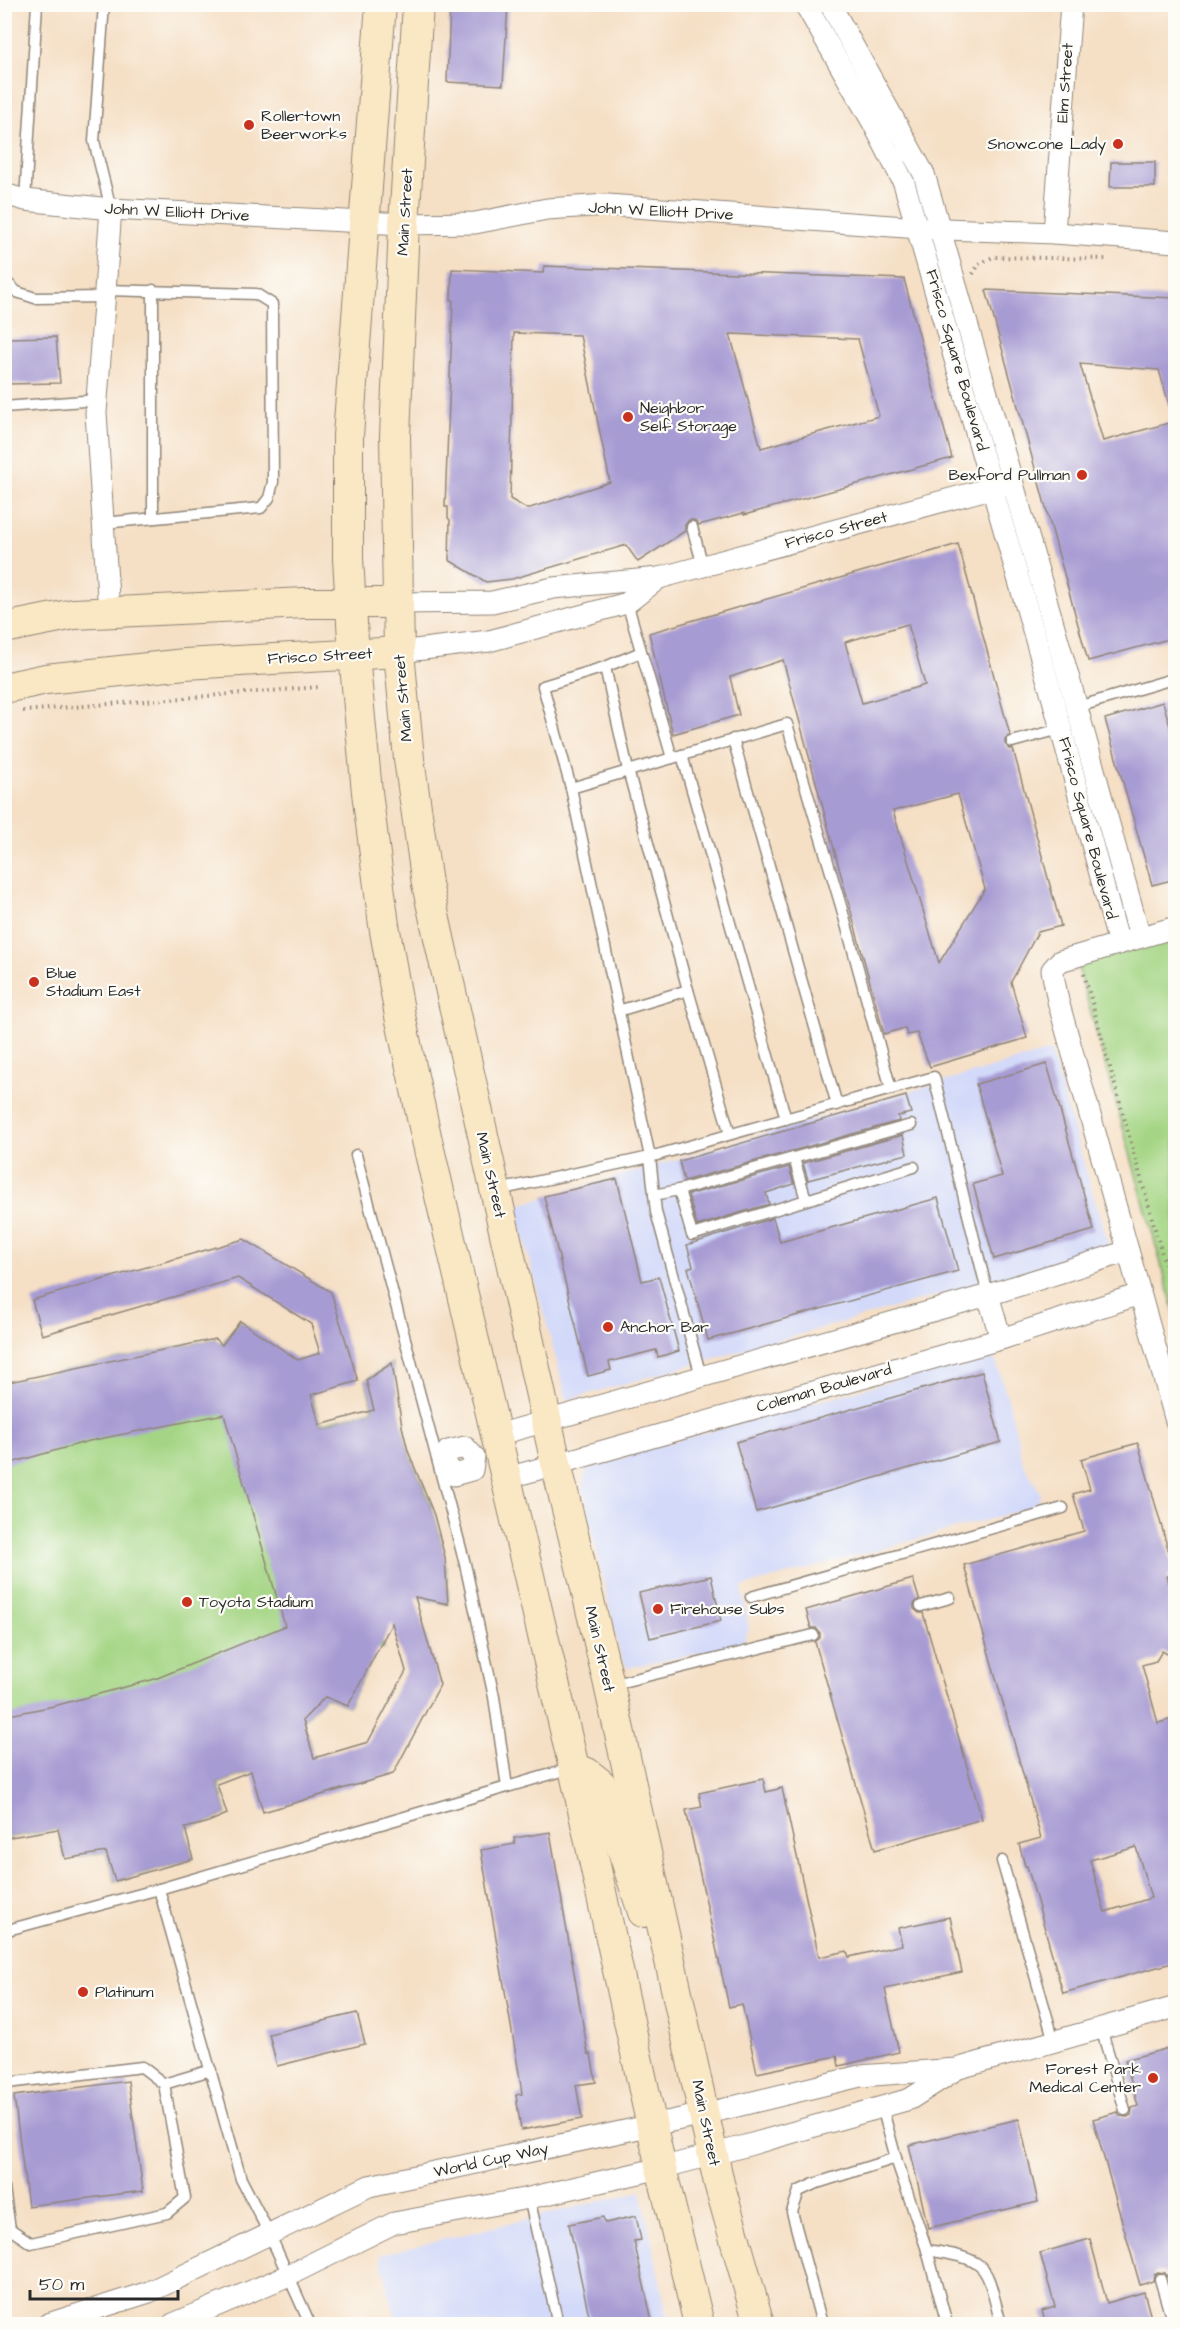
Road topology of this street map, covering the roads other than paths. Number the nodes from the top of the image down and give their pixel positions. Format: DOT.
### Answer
graph roads {
  1 [pos="37,4"];
  2 [pos="104,4"];
  3 [pos="381,4"];
  4 [pos="418,4"];
  5 [pos="805,4"];
  6 [pos="830,4"];
  7 [pos="1071,4"];
  8 [pos="15,197"];
  9 [pos="111,209"];
  10 [pos="365,222"];
  11 [pos="404,224"];
  12 [pos="929,228"];
  13 [pos="1054,233"];
  14 [pos="1176,242"];
  15 [pos="4,280"];
  16 [pos="153,290"];
  17 [pos="105,293"];
  18 [pos="97,400"];
  19 [pos="4,407"];
  20 [pos="1003,485"];
  21 [pos="153,518"];
  22 [pos="103,523"];
  23 [pos="692,527"];
  24 [pos="703,566"];
  25 [pos="659,578"];
  26 [pos="620,580"];
  27 [pos="350,603"];
  28 [pos="397,603"];
  29 [pos="627,603"];
  30 [pos="109,612"];
  31 [pos="4,628"];
  32 [pos="399,652"];
  33 [pos="641,652"];
  34 [pos="354,654"];
  35 [pos="605,667"];
  36 [pos="1176,678"];
  37 [pos="12,700"];
  38 [pos="1069,718"];
  39 [pos="734,739"];
  40 [pos="1012,742"];
  41 [pos="677,756"];
  42 [pos="628,770"];
  43 [pos="571,789"];
  44 [pos="1176,927"];
  45 [pos="1140,938"];
  46 [pos="1119,944"];
  47 [pos="688,990"];
  48 [pos="618,1011"];
  49 [pos="891,1089"];
  50 [pos="837,1105"];
  51 [pos="786,1119"];
  52 [pos="911,1125"];
  53 [pos="730,1134"];
  54 [pos="356,1155"];
  55 [pos="650,1157"];
  56 [pos="794,1158"];
  57 [pos="914,1167"];
  58 [pos="679,1190"];
  59 [pos="495,1191"];
  60 [pos="654,1196"];
  61 [pos="806,1200"];
  62 [pos="1128,1251"];
  63 [pos="1140,1294"];
  64 [pos="988,1295"];
  65 [pos="1001,1339"];
  66 [pos="701,1376"];
  67 [pos="546,1420"];
  68 [pos="1176,1421"];
  69 [pos="495,1455"];
  70 [pos="556,1463"];
  71 [pos="442,1464"];
  72 [pos="1063,1508"];
  73 [pos="751,1597"];
  74 [pos="950,1598"];
  75 [pos="921,1606"];
  76 [pos="813,1635"];
  77 [pos="609,1685"];
  78 [pos="574,1768"];
  79 [pos="507,1787"];
  80 [pos="1002,1861"];
  81 [pos="159,1889"];
  82 [pos="4,1931"];
  83 [pos="674,1977"];
  84 [pos="1176,2007"];
  85 [pos="1101,2028"];
  86 [pos="1054,2041"];
  87 [pos="956,2069"];
  88 [pos="211,2070"];
  89 [pos="164,2084"];
  90 [pos="4,2086"];
  91 [pos="882,2108"];
  92 [pos="1125,2110"];
  93 [pos="704,2114"];
  94 [pos="652,2124"];
  95 [pos="713,2155"];
  96 [pos="896,2158"];
  97 [pos="661,2168"];
  98 [pos="4,2188"];
  99 [pos="528,2198"];
  100 [pos="7,2229"];
  101 [pos="269,2233"];
  102 [pos="927,2250"];
  103 [pos="287,2276"];
  104 [pos="1160,2279"];
  105 [pos="48,2325"];
  106 [pos="173,2325"];
  107 [pos="310,2325"];
  108 [pos="558,2325"];
  109 [pos="699,2325"];
  110 [pos="759,2325"];
  111 [pos="822,2325"];
  112 [pos="947,2325"];
  113 [pos="1001,2325"];
  114 [pos="1173,2325"];
  1 -- 8 [label="lane"];
  2 -- 9 [label="lane"];
  3 -- 10 [label="main road"];
  4 -- 11 [label="main road, Main Street"];
  5 -- 12 [label="street, Frisco Square Boulevard"];
  6 -- 12 [label="street, Frisco Square Boulevard"];
  7 -- 13 [label="street, Elm Street"];
  8 -- 9 [label="street, John W Elliott Drive"];
  9 -- 10 [label="street, John W Elliott Drive"];
  9 -- 17 [label="street"];
  10 -- 11 [label="street, John W Elliott Drive"];
  10 -- 27 [label="main road"];
  11 -- 12 [label="street, John W Elliott Drive"];
  11 -- 28 [label="main road, Main Street"];
  12 -- 13 [label="street, John W Elliott Drive"];
  12 -- 20 [label="street, Frisco Square Boulevard"];
  13 -- 14 [label="street, John W Elliott Drive"];
  15 -- 17 [label="lane"];
  16 -- 17 [label="lane"];
  16 -- 21 [label="lane"];
  16 -- 21 [label="lane"];
  17 -- 18 [label="street"];
  18 -- 19 [label="lane"];
  18 -- 22 [label="street"];
  20 -- 24 [label="street, Frisco Street"];
  20 -- 38 [label="street, Frisco Square Boulevard"];
  21 -- 22 [label="lane"];
  22 -- 30 [label="street"];
  23 -- 24 [label="lane"];
  24 -- 25 [label="street, Frisco Street"];
  25 -- 26 [label="street, Frisco Street"];
  25 -- 29 [label="street, Frisco Street"];
  26 -- 28 [label="street, Frisco Street"];
  26 -- 29 [label="lane"];
  27 -- 28 [label="main road, Frisco Street"];
  27 -- 30 [label="main road, Frisco Street"];
  27 -- 34 [label="main road"];
  28 -- 32 [label="main road, Main Street"];
  29 -- 32 [label="street, Frisco Street"];
  29 -- 33 [label="lane"];
  30 -- 31 [label="main road, Frisco Street"];
  32 -- 34 [label="main road, Frisco Street"];
  32 -- 59 [label="main road, Main Street"];
  33 -- 35 [label="lane"];
  33 -- 41 [label="lane"];
  34 -- 37 [label="main road, Frisco Street"];
  34 -- 69 [label="main road"];
  35 -- 42 [label="lane"];
  35 -- 43 [label="lane"];
  36 -- 38 [label="lane"];
  38 -- 40 [label="lane"];
  38 -- 45 [label="street, Frisco Square Boulevard"];
  38 -- 46 [label="street, Frisco Square Boulevard"];
  39 -- 41 [label="lane"];
  39 -- 49 [label="lane"];
  39 -- 50 [label="lane"];
  41 -- 42 [label="lane"];
  41 -- 51 [label="lane"];
  42 -- 43 [label="lane"];
  42 -- 47 [label="lane"];
  43 -- 48 [label="lane"];
  44 -- 45 [label="street"];
  45 -- 46 [label="street"];
  46 -- 62 [label="street"];
  47 -- 48 [label="lane"];
  47 -- 53 [label="lane"];
  48 -- 55 [label="lane"];
  49 -- 50 [label="lane"];
  49 -- 64 [label="lane"];
  50 -- 51 [label="lane"];
  51 -- 53 [label="lane"];
  52 -- 56 [label="lane"];
  53 -- 55 [label="lane"];
  54 -- 71 [label="lane"];
  55 -- 59 [label="lane"];
  55 -- 60 [label="lane"];
  56 -- 58 [label="lane"];
  56 -- 61 [label="lane"];
  57 -- 61 [label="lane"];
  58 -- 60 [label="lane"];
  58 -- 61 [label="lane"];
  59 -- 67 [label="main road, Main Street"];
  60 -- 66 [label="lane"];
  62 -- 63 [label="street"];
  62 -- 64 [label="street"];
  63 -- 65 [label="street, Coleman Boulevard"];
  63 -- 68 [label="street"];
  64 -- 65 [label="street"];
  64 -- 66 [label="street"];
  65 -- 70 [label="street, Coleman Boulevard"];
  66 -- 67 [label="street"];
  67 -- 69 [label="street"];
  67 -- 70 [label="main road, Main Street"];
  69 -- 70 [label="street, Coleman Boulevard"];
  69 -- 71 [label="street"];
  69 -- 78 [label="main road"];
  70 -- 77 [label="main road, Main Street"];
  71 -- 79 [label="lane"];
  72 -- 73 [label="lane"];
  74 -- 75 [label="lane"];
  76 -- 77 [label="lane"];
  77 -- 83 [label="main road, Main Street"];
  78 -- 79 [label="lane"];
  78 -- 83 [label="main road"];
  78 -- 94 [label="main road"];
  79 -- 81 [label="lane"];
  80 -- 86 [label="lane"];
  81 -- 82 [label="lane"];
  81 -- 88 [label="lane"];
  83 -- 93 [label="main road, Main Street"];
  84 -- 85 [label="street, World Cup Way"];
  85 -- 86 [label="street, World Cup Way"];
  85 -- 92 [label="lane"];
  86 -- 87 [label="street, World Cup Way"];
  87 -- 91 [label="street, World Cup Way"];
  87 -- 93 [label="street, World Cup Way"];
  88 -- 89 [label="lane"];
  88 -- 101 [label="lane"];
  89 -- 90 [label="lane"];
  89 -- 100 [label="lane"];
  91 -- 95 [label="street, World Cup Way"];
  91 -- 96 [label="lane"];
  93 -- 94 [label="street, World Cup Way"];
  93 -- 95 [label="main road, Main Street"];
  94 -- 97 [label="main road"];
  94 -- 101 [label="street, World Cup Way"];
  95 -- 97 [label="street, World Cup Way"];
  95 -- 110 [label="main road, Main Street"];
  96 -- 102 [label="lane"];
  96 -- 111 [label="lane"];
  97 -- 99 [label="street, World Cup Way"];
  97 -- 109 [label="main road"];
  98 -- 100 [label="lane"];
  99 -- 103 [label="street, World Cup Way"];
  99 -- 108 [label="lane"];
  101 -- 103 [label="lane"];
  101 -- 105 [label="street, World Cup Way"];
  102 -- 112 [label="lane"];
  102 -- 113 [label="lane"];
  103 -- 106 [label="street, World Cup Way"];
  103 -- 107 [label="lane"];
  104 -- 114 [label="lane"];
}
